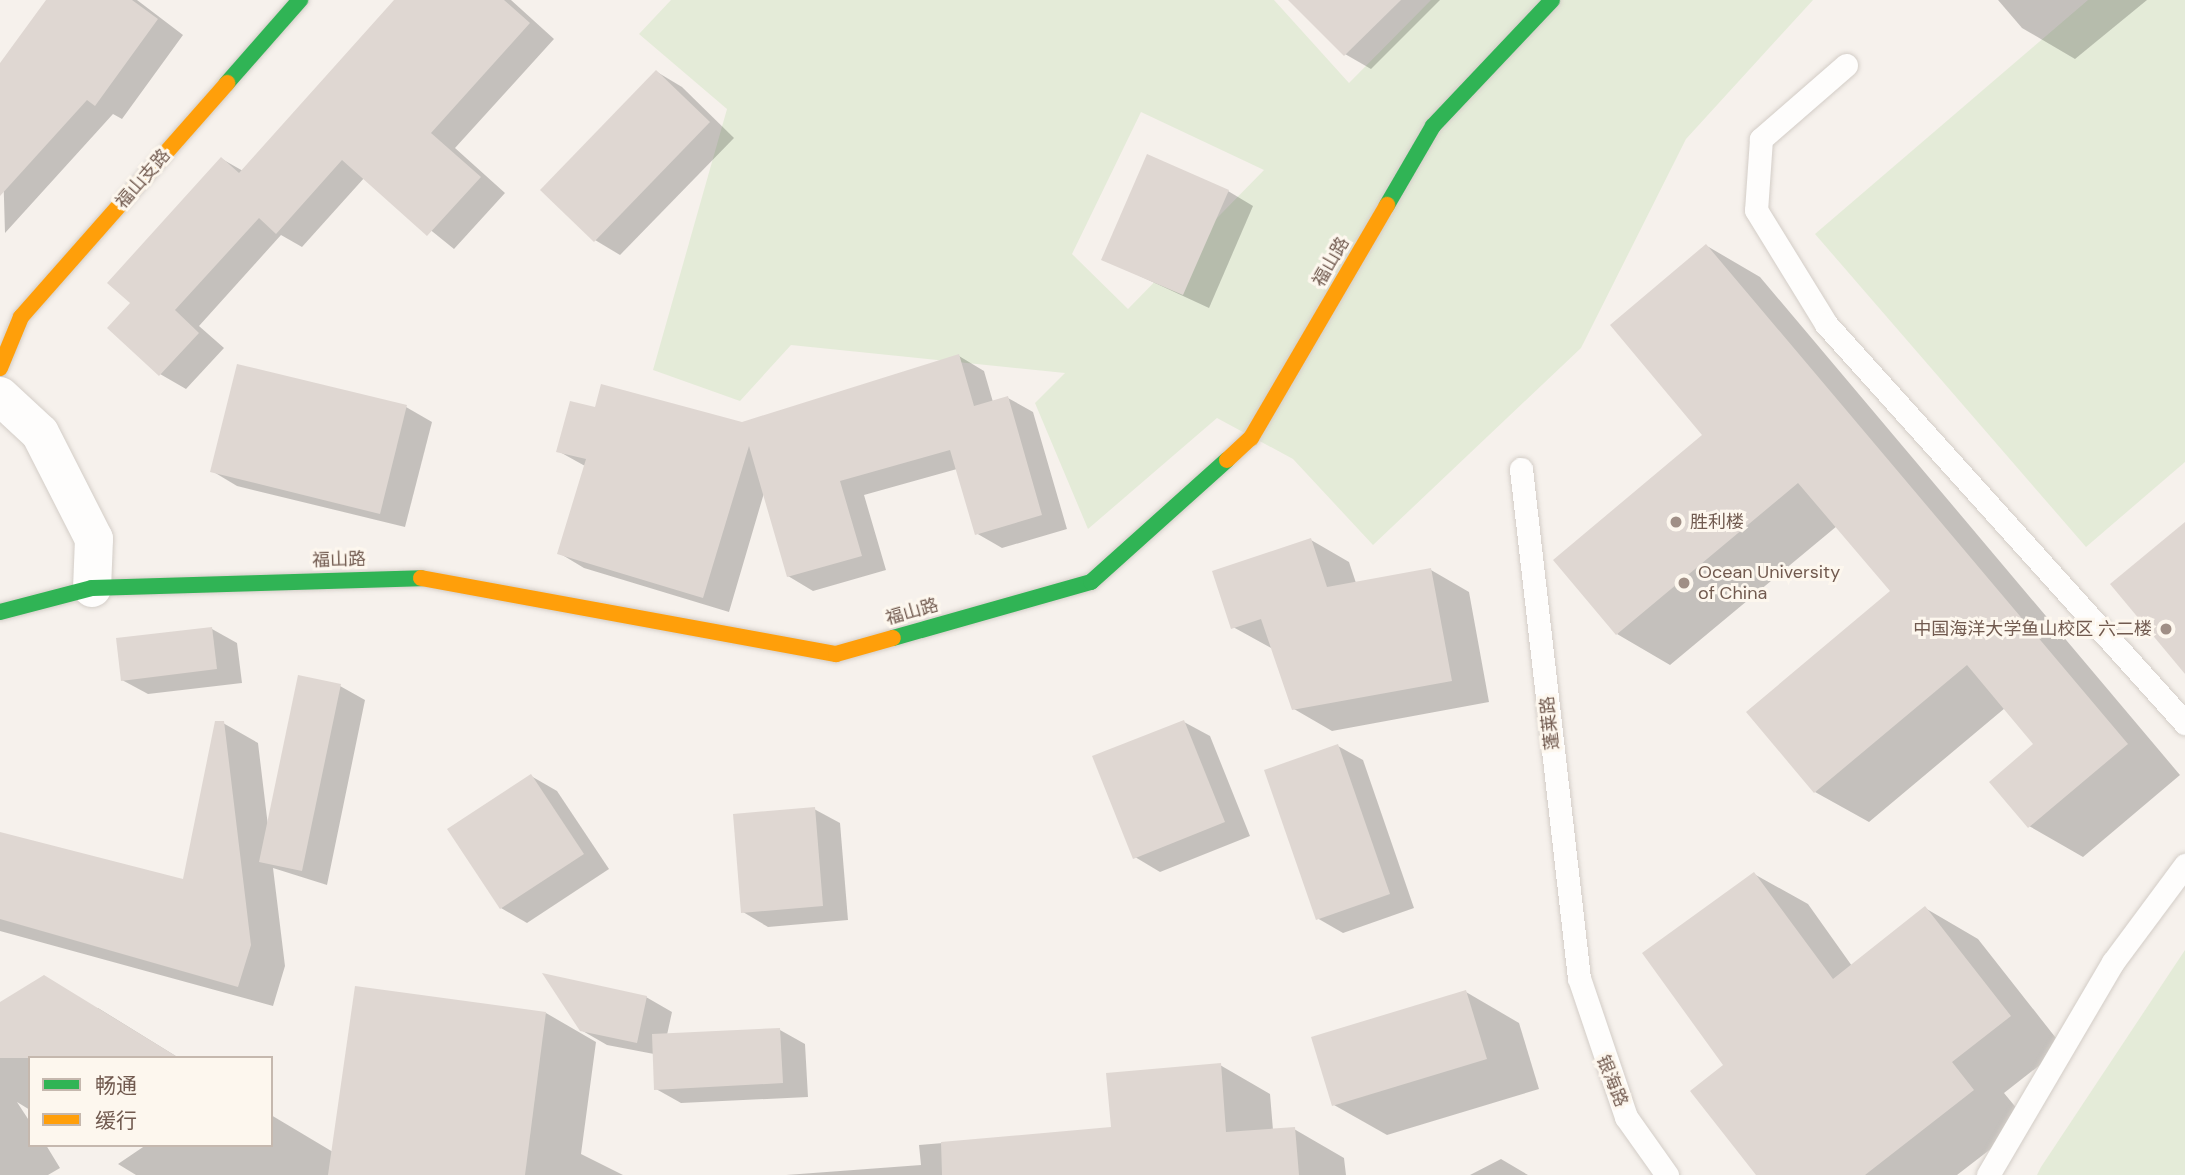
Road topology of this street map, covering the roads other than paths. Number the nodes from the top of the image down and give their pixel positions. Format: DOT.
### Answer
graph roads {
  1 [pos="300,0"];
  2 [pos="1552,0"];
  3 [pos="1846,65"];
  4 [pos="0,368"];
  5 [pos="0,396"];
  6 [pos="1521,469"];
  7 [pos="92,588"];
  8 [pos="0,612"];
  9 [pos="2185,723"];
  10 [pos="2185,865"];
  11 [pos="1579,978"];
  12 [pos="1667,1175"];
  13 [pos="1987,1175"];
  1 -- 4 [label="street, 福山支路"];
  2 -- 7 [label="street, 福山路"];
  3 -- 9 [label="lane"];
  5 -- 7 [label="street"];
  6 -- 11 [label="lane, 蓬莱路"];
  7 -- 8 [label="street, 福山路"];
  10 -- 13 [label="lane"];
  11 -- 12 [label="lane, 银海路"];
}
